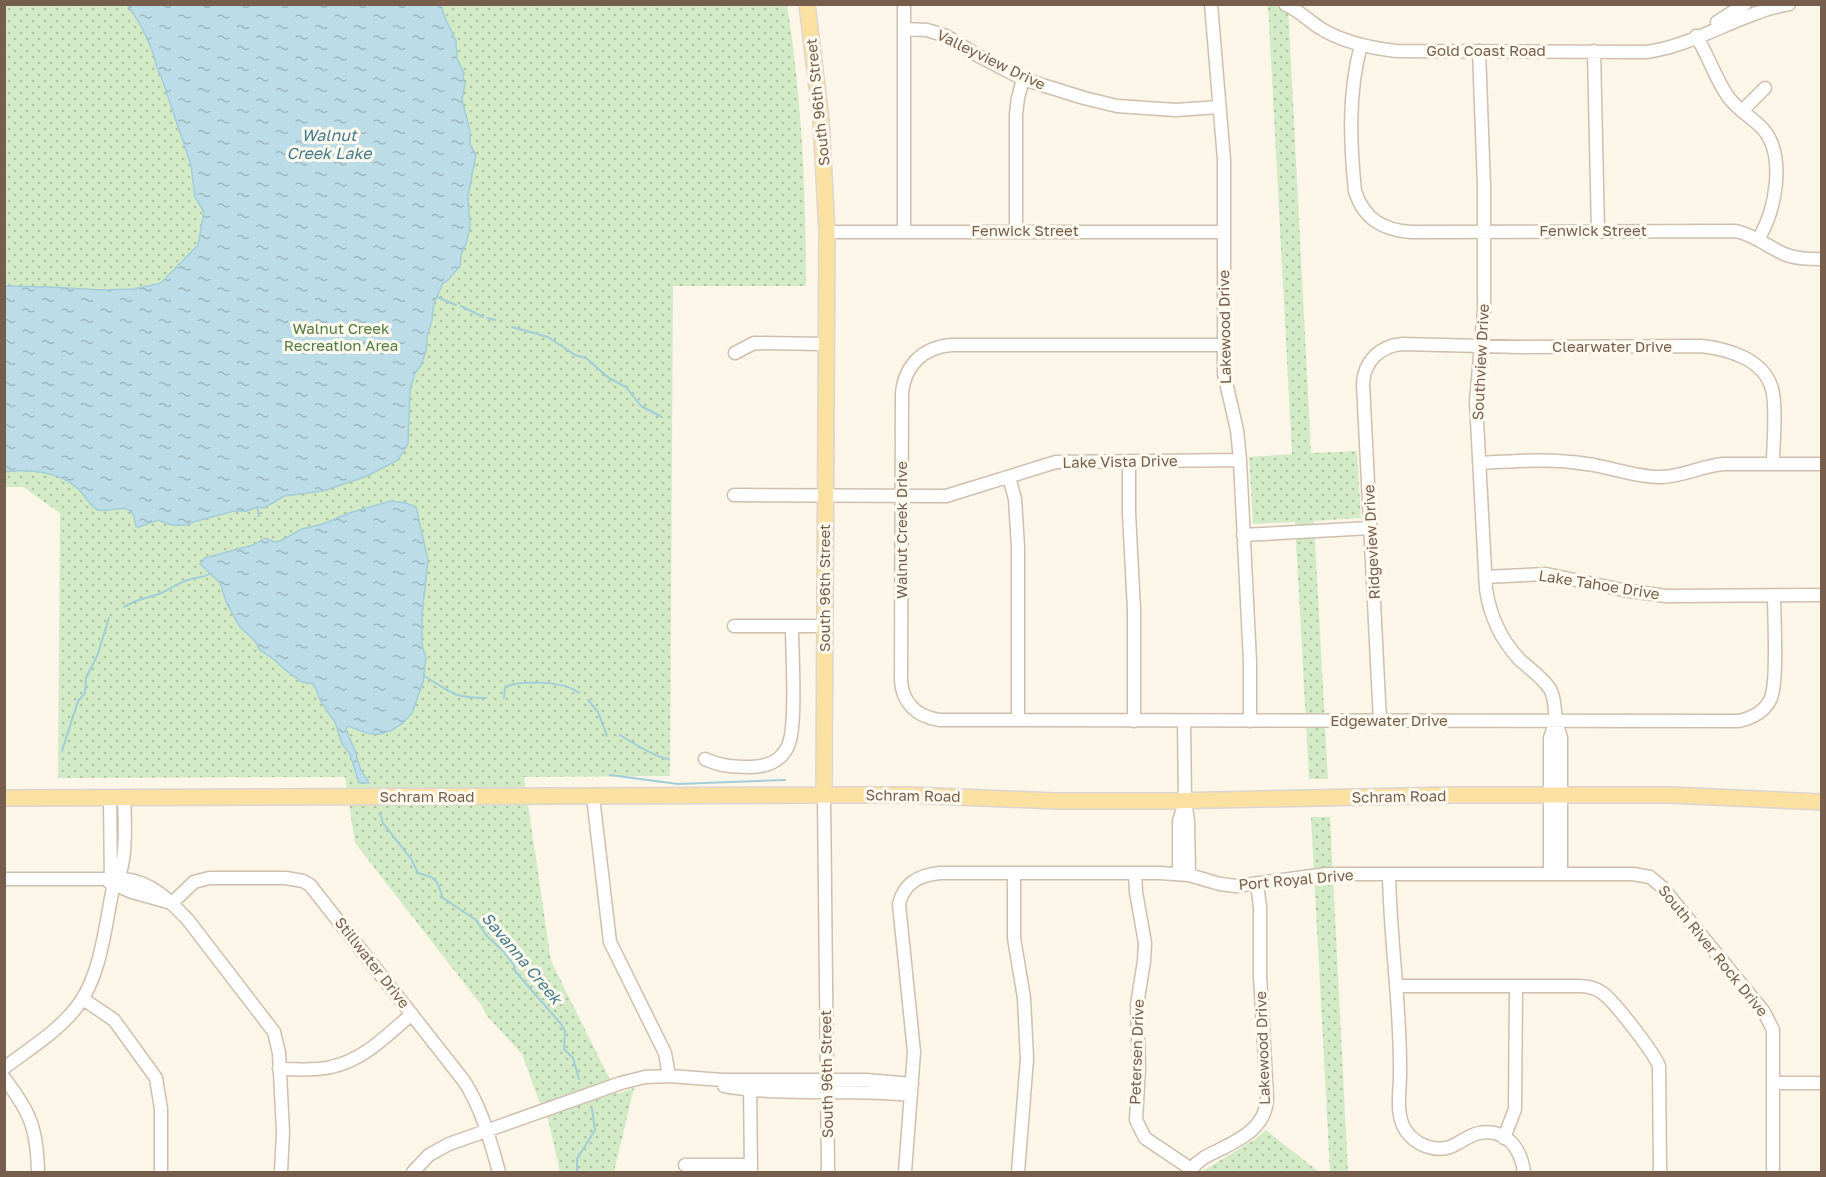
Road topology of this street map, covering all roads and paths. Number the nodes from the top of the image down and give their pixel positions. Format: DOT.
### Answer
graph roads {
  1 [pos="807,4"];
  2 [pos="904,4"];
  3 [pos="1211,4"];
  4 [pos="1286,4"];
  5 [pos="1310,4"];
  6 [pos="1745,4"];
  7 [pos="1789,4"];
  8 [pos="1302,15"];
  9 [pos="904,29"];
  10 [pos="1696,36"];
  11 [pos="1361,45"];
  12 [pos="1479,51"];
  13 [pos="1594,51"];
  14 [pos="1023,79"];
  15 [pos="1765,88"];
  16 [pos="1219,107"];
  17 [pos="1742,111"];
  18 [pos="904,231"];
  19 [pos="1016,231"];
  20 [pos="1484,231"];
  21 [pos="1598,231"];
  22 [pos="827,232"];
  23 [pos="1224,232"];
  24 [pos="1758,238"];
  25 [pos="1821,259"];
  26 [pos="826,344"];
  27 [pos="1224,345"];
  28 [pos="1482,345"];
  29 [pos="735,353"];
  30 [pos="1368,363"];
  31 [pos="1240,460"];
  32 [pos="1129,461"];
  33 [pos="1480,463"];
  34 [pos="1773,464"];
  35 [pos="1821,464"];
  36 [pos="1009,477"];
  37 [pos="734,495"];
  38 [pos="825,496"];
  39 [pos="902,496"];
  40 [pos="1371,528"];
  41 [pos="1244,535"];
  42 [pos="1485,576"];
  43 [pos="1821,595"];
  44 [pos="1774,596"];
  45 [pos="734,626"];
  46 [pos="824,626"];
  47 [pos="792,627"];
  48 [pos="904,697"];
  49 [pos="1018,720"];
  50 [pos="1134,721"];
  51 [pos="1184,721"];
  52 [pos="1250,721"];
  53 [pos="1380,721"];
  54 [pos="1556,721"];
  55 [pos="705,759"];
  56 [pos="824,795"];
  57 [pos="1556,796"];
  58 [pos="593,797"];
  59 [pos="4,798"];
  60 [pos="117,798"];
  61 [pos="1185,801"];
  62 [pos="1821,802"];
  63 [pos="1014,873"];
  64 [pos="1135,873"];
  65 [pos="1184,874"];
  66 [pos="1389,874"];
  67 [pos="1556,874"];
  68 [pos="1650,878"];
  69 [pos="4,879"];
  70 [pos="112,881"];
  71 [pos="1257,884"];
  72 [pos="172,903"];
  73 [pos="1397,986"];
  74 [pos="1516,986"];
  75 [pos="83,999"];
  76 [pos="412,1014"];
  77 [pos="4,1068"];
  78 [pos="279,1069"];
  79 [pos="669,1076"];
  80 [pos="4,1078"];
  81 [pos="1773,1083"];
  82 [pos="1821,1083"];
  83 [pos="750,1085"];
  84 [pos="827,1086"];
  85 [pos="912,1089"];
  86 [pos="488,1131"];
  87 [pos="1504,1138"];
  88 [pos="685,1165"];
  89 [pos="751,1169"];
  90 [pos="1190,1171"];
  91 [pos="38,1173"];
  92 [pos="161,1173"];
  93 [pos="281,1173"];
  94 [pos="413,1173"];
  95 [pos="499,1173"];
  96 [pos="828,1173"];
  97 [pos="905,1173"];
  98 [pos="1018,1173"];
  99 [pos="1524,1173"];
  100 [pos="1660,1173"];
  101 [pos="1773,1173"];
  1 -- 22 [label="main road, South 96th Street"];
  2 -- 9 [label="street"];
  3 -- 16 [label="street, Lakewood Drive"];
  4 -- 8 [label="street, Gold Coast Road"];
  5 -- 8 [label="street"];
  6 -- 10 [label="street, Gold Coast Road"];
  7 -- 10 [label="street, Gold Coast Road"];
  8 -- 11 [label="street, Gold Coast Road"];
  9 -- 14 [label="street, Valleyview Drive"];
  9 -- 18 [label="street"];
  10 -- 13 [label="street, Gold Coast Road"];
  10 -- 17 [label="street"];
  11 -- 12 [label="street, Gold Coast Road"];
  11 -- 20 [label="street, Fenwick Street"];
  12 -- 13 [label="street, Gold Coast Road"];
  12 -- 20 [label="street, Southview Drive"];
  13 -- 21 [label="street"];
  14 -- 16 [label="street, Valleyview Drive"];
  14 -- 19 [label="street"];
  15 -- 17 [label="street"];
  16 -- 23 [label="street, Lakewood Drive"];
  17 -- 24 [label="street"];
  18 -- 19 [label="street, Fenwick Street"];
  18 -- 22 [label="street, Fenwick Street"];
  19 -- 23 [label="street, Fenwick Street"];
  20 -- 21 [label="street, Fenwick Street"];
  20 -- 28 [label="street, Southview Drive"];
  21 -- 24 [label="street, Fenwick Street"];
  22 -- 26 [label="main road, South 96th Street"];
  23 -- 27 [label="street, Lakewood Drive"];
  24 -- 25 [label="street, Fenwick Street"];
  26 -- 29 [label="street"];
  26 -- 38 [label="main road, South 96th Street"];
  27 -- 31 [label="street, Lakewood Drive"];
  27 -- 39 [label="street, Walnut Creek Drive"];
  28 -- 30 [label="street, Clearwater Drive"];
  28 -- 33 [label="street, Southview Drive"];
  28 -- 34 [label="street, Clearwater Drive"];
  30 -- 40 [label="street, Ridgeview Drive"];
  31 -- 32 [label="street, Lake Vista Drive"];
  31 -- 41 [label="street, Lakewood Drive"];
  32 -- 36 [label="street, Lake Vista Drive"];
  32 -- 50 [label="street"];
  33 -- 34 [label="street"];
  33 -- 42 [label="street, Southview Drive"];
  34 -- 35 [label="street"];
  36 -- 39 [label="street, Lake Vista Drive"];
  36 -- 49 [label="street"];
  37 -- 38 [label="street, Lake Vista Drive"];
  38 -- 39 [label="street, Lake Vista Drive"];
  38 -- 46 [label="main road, South 96th Street"];
  39 -- 48 [label="street, Walnut Creek Drive"];
  40 -- 41 [label="street"];
  40 -- 53 [label="street, Ridgeview Drive"];
  41 -- 52 [label="street, Lakewood Drive"];
  42 -- 44 [label="street, Lake Tahoe Drive"];
  42 -- 54 [label="street, Southview Drive"];
  43 -- 44 [label="street, Lake Tahoe Drive"];
  44 -- 54 [label="street, Edgewater Drive"];
  45 -- 47 [label="street"];
  46 -- 47 [label="street"];
  46 -- 56 [label="main road, South 96th Street"];
  47 -- 55 [label="street"];
  48 -- 49 [label="street, Edgewater Drive"];
  49 -- 50 [label="street, Edgewater Drive"];
  50 -- 51 [label="street, Edgewater Drive"];
  51 -- 52 [label="street, Edgewater Drive"];
  51 -- 61 [label="street"];
  52 -- 53 [label="street, Edgewater Drive"];
  53 -- 54 [label="street, Edgewater Drive"];
  54 -- 57 [label="street, Southview Drive"];
  56 -- 58 [label="main road, Schram Road"];
  56 -- 61 [label="main road, Schram Road"];
  56 -- 84 [label="street, South 96th Street"];
  57 -- 61 [label="main road, Schram Road"];
  57 -- 62 [label="main road, Schram Road"];
  57 -- 67 [label="street, Southview Drive"];
  58 -- 60 [label="main road, Schram Road"];
  58 -- 79 [label="street"];
  59 -- 60 [label="main road, Schram Road"];
  60 -- 70 [label="street"];
  61 -- 65 [label="street"];
  63 -- 64 [label="street, Port Royal Drive"];
  63 -- 85 [label="street, Port Royal Drive"];
  63 -- 98 [label="street"];
  64 -- 65 [label="street, Port Royal Drive"];
  64 -- 90 [label="street, Petersen Drive"];
  65 -- 71 [label="street, Port Royal Drive"];
  66 -- 67 [label="street, Port Royal Drive"];
  66 -- 71 [label="street, Port Royal Drive"];
  66 -- 73 [label="street"];
  67 -- 68 [label="street, Port Royal Drive"];
  68 -- 81 [label="street, South River Rock Drive"];
  69 -- 70 [label="street"];
  70 -- 72 [label="street"];
  70 -- 75 [label="street"];
  71 -- 90 [label="street, Lakewood Drive"];
  72 -- 76 [label="street, Stillwater Drive"];
  72 -- 78 [label="street"];
  73 -- 74 [label="street"];
  73 -- 87 [label="street"];
  74 -- 87 [label="street"];
  74 -- 100 [label="street"];
  75 -- 77 [label="street"];
  75 -- 92 [label="street"];
  76 -- 78 [label="street"];
  76 -- 86 [label="street, Stillwater Drive"];
  78 -- 93 [label="street"];
  79 -- 83 [label="street"];
  79 -- 86 [label="street"];
  80 -- 91 [label="street"];
  81 -- 82 [label="street"];
  81 -- 101 [label="street, South River Rock Drive"];
  83 -- 84 [label="street"];
  83 -- 89 [label="street"];
  84 -- 85 [label="street"];
  84 -- 96 [label="street, South 96th Street"];
  85 -- 97 [label="street"];
  86 -- 94 [label="street"];
  86 -- 95 [label="street, Stillwater Drive"];
  87 -- 99 [label="street"];
  88 -- 89 [label="street"];
}
